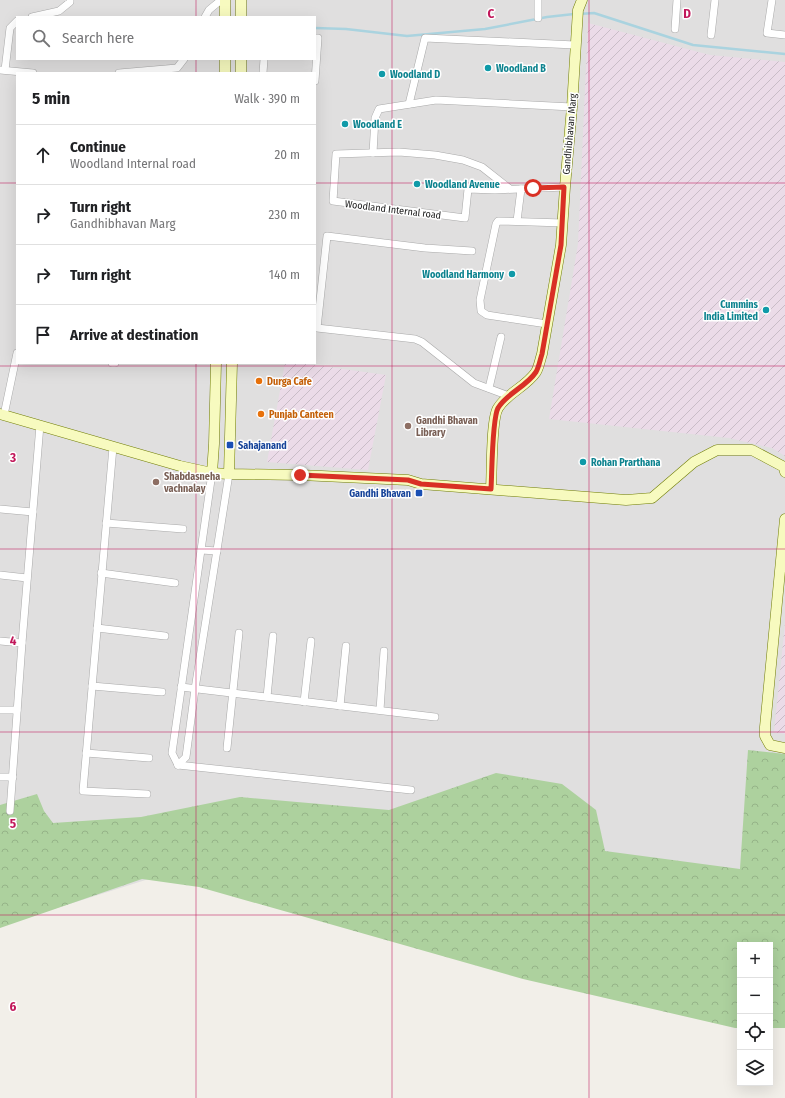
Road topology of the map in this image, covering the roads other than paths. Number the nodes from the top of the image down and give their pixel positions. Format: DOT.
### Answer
graph roads {
  1 [pos="70,0"];
  2 [pos="538,0"];
  3 [pos="582,0"];
  4 [pos="677,0"];
  5 [pos="715,0"];
  6 [pos="772,0"];
  7 [pos="223,2"];
  8 [pos="240,3"];
  9 [pos="36,16"];
  10 [pos="206,16"];
  11 [pos="225,16"];
  12 [pos="241,16"];
  13 [pos="538,18"];
  14 [pos="16,22"];
  15 [pos="675,29"];
  16 [pos="711,35"];
  17 [pos="785,35"];
  18 [pos="316,38"];
  19 [pos="575,45"];
  20 [pos="183,60"];
  21 [pos="225,60"];
  22 [pos="241,60"];
  23 [pos="264,60"];
  24 [pos="3,70"];
  25 [pos="23,72"];
  26 [pos="131,72"];
  27 [pos="225,72"];
  28 [pos="241,72"];
  29 [pos="263,72"];
  30 [pos="316,72"];
  31 [pos="409,104"];
  32 [pos="572,107"];
  33 [pos="373,153"];
  34 [pos="564,187"];
  35 [pos="510,189"];
  36 [pos="520,189"];
  37 [pos="517,221"];
  38 [pos="562,223"];
  39 [pos="472,251"];
  40 [pos="547,324"];
  41 [pos="501,337"];
  42 [pos="16,357"];
  43 [pos="216,364"];
  44 [pos="232,364"];
  45 [pos="489,388"];
  46 [pos="509,396"];
  47 [pos="2,414"];
  48 [pos="40,425"];
  49 [pos="113,446"];
  50 [pos="785,472"];
  51 [pos="212,473"];
  52 [pos="230,474"];
  53 [pos="491,489"];
  54 [pos="0,510"];
  55 [pos="32,512"];
  56 [pos="785,519"];
  57 [pos="106,523"];
  58 [pos="183,529"];
  59 [pos="201,550"];
  60 [pos="217,551"];
  61 [pos="101,573"];
  62 [pos="0,575"];
  63 [pos="27,578"];
  64 [pos="175,583"];
  65 [pos="97,628"];
  66 [pos="239,633"];
  67 [pos="166,636"];
  68 [pos="273,636"];
  69 [pos="0,641"];
  70 [pos="311,641"];
  71 [pos="22,643"];
  72 [pos="346,646"];
  73 [pos="384,650"];
  74 [pos="92,686"];
  75 [pos="181,687"];
  76 [pos="195,689"];
  77 [pos="162,692"];
  78 [pos="233,693"];
  79 [pos="267,697"];
  80 [pos="304,702"];
  81 [pos="340,706"];
  82 [pos="0,710"];
  83 [pos="18,710"];
  84 [pos="380,710"];
  85 [pos="435,717"];
  86 [pos="227,748"];
  87 [pos="785,748"];
  88 [pos="86,753"];
  89 [pos="149,758"];
  90 [pos="178,765"];
  91 [pos="0,777"];
  92 [pos="12,777"];
  93 [pos="411,790"];
  94 [pos="147,794"];
  95 [pos="10,811"];
  1 -- 9 [label="street"];
  2 -- 13 [label="street"];
  3 -- 19 [label="street, Gandhibhavan Marg"];
  4 -- 15 [label="street"];
  5 -- 16 [label="street"];
  6 -- 17 [label="street"];
  7 -- 10 [label="street"];
  7 -- 11 [label="street"];
  8 -- 12 [label="street"];
  14 -- 24 [label="street"];
  18 -- 30 [label="street"];
  19 -- 31 [label="street"];
  19 -- 32 [label="street, Gandhibhavan Marg"];
  20 -- 26 [label="street"];
  21 -- 27 [label="street"];
  22 -- 28 [label="street"];
  23 -- 29 [label="street"];
  24 -- 25 [label="street"];
  31 -- 32 [label="street"];
  31 -- 33 [label="street"];
  32 -- 34 [label="street, Gandhibhavan Marg"];
  33 -- 35 [label="street, Woodland Internal road"];
  33 -- 35 [label="street, Woodland Internal road"];
  34 -- 36 [label="street, Woodland Internal road"];
  34 -- 38 [label="street, Gandhibhavan Marg"];
  35 -- 36 [label="street, Woodland Internal road"];
  36 -- 37 [label="street"];
  37 -- 38 [label="street"];
  37 -- 40 [label="street"];
  38 -- 40 [label="street, Gandhibhavan Marg"];
  39 -- 45 [label="street"];
  40 -- 46 [label="street, Gandhibhavan Marg"];
  41 -- 45 [label="street"];
  42 -- 47 [label="street"];
  43 -- 51 [label="street"];
  44 -- 52 [label="street"];
  45 -- 46 [label="street"];
  46 -- 53 [label="street, Gandhibhavan Marg"];
  47 -- 48 [label="street"];
  48 -- 49 [label="street"];
  48 -- 55 [label="street"];
  49 -- 51 [label="street"];
  49 -- 57 [label="street"];
  50 -- 53 [label="street"];
  51 -- 52 [label="street"];
  51 -- 59 [label="street"];
  52 -- 53 [label="street"];
  52 -- 60 [label="street"];
  54 -- 55 [label="street"];
  55 -- 63 [label="street"];
  56 -- 87 [label="street"];
  57 -- 58 [label="street"];
  57 -- 61 [label="street"];
  59 -- 60 [label="street"];
  59 -- 75 [label="street"];
  60 -- 76 [label="street"];
  61 -- 64 [label="street"];
  61 -- 65 [label="street"];
  62 -- 63 [label="street"];
  63 -- 71 [label="street"];
  65 -- 67 [label="street"];
  65 -- 74 [label="street"];
  66 -- 78 [label="street"];
  68 -- 79 [label="street"];
  69 -- 71 [label="street"];
  70 -- 80 [label="street"];
  71 -- 83 [label="street"];
  72 -- 81 [label="street"];
  73 -- 84 [label="street"];
  74 -- 77 [label="street"];
  74 -- 88 [label="street"];
  75 -- 76 [label="street"];
  75 -- 90 [label="street"];
  76 -- 78 [label="street"];
  76 -- 90 [label="street"];
  78 -- 79 [label="street"];
  78 -- 86 [label="street"];
  79 -- 80 [label="street"];
  80 -- 81 [label="street"];
  81 -- 84 [label="street"];
  82 -- 83 [label="street"];
  83 -- 92 [label="street"];
  84 -- 85 [label="street"];
  88 -- 89 [label="street"];
  88 -- 94 [label="street"];
  90 -- 93 [label="street"];
  91 -- 92 [label="street"];
  92 -- 95 [label="street"];
}
